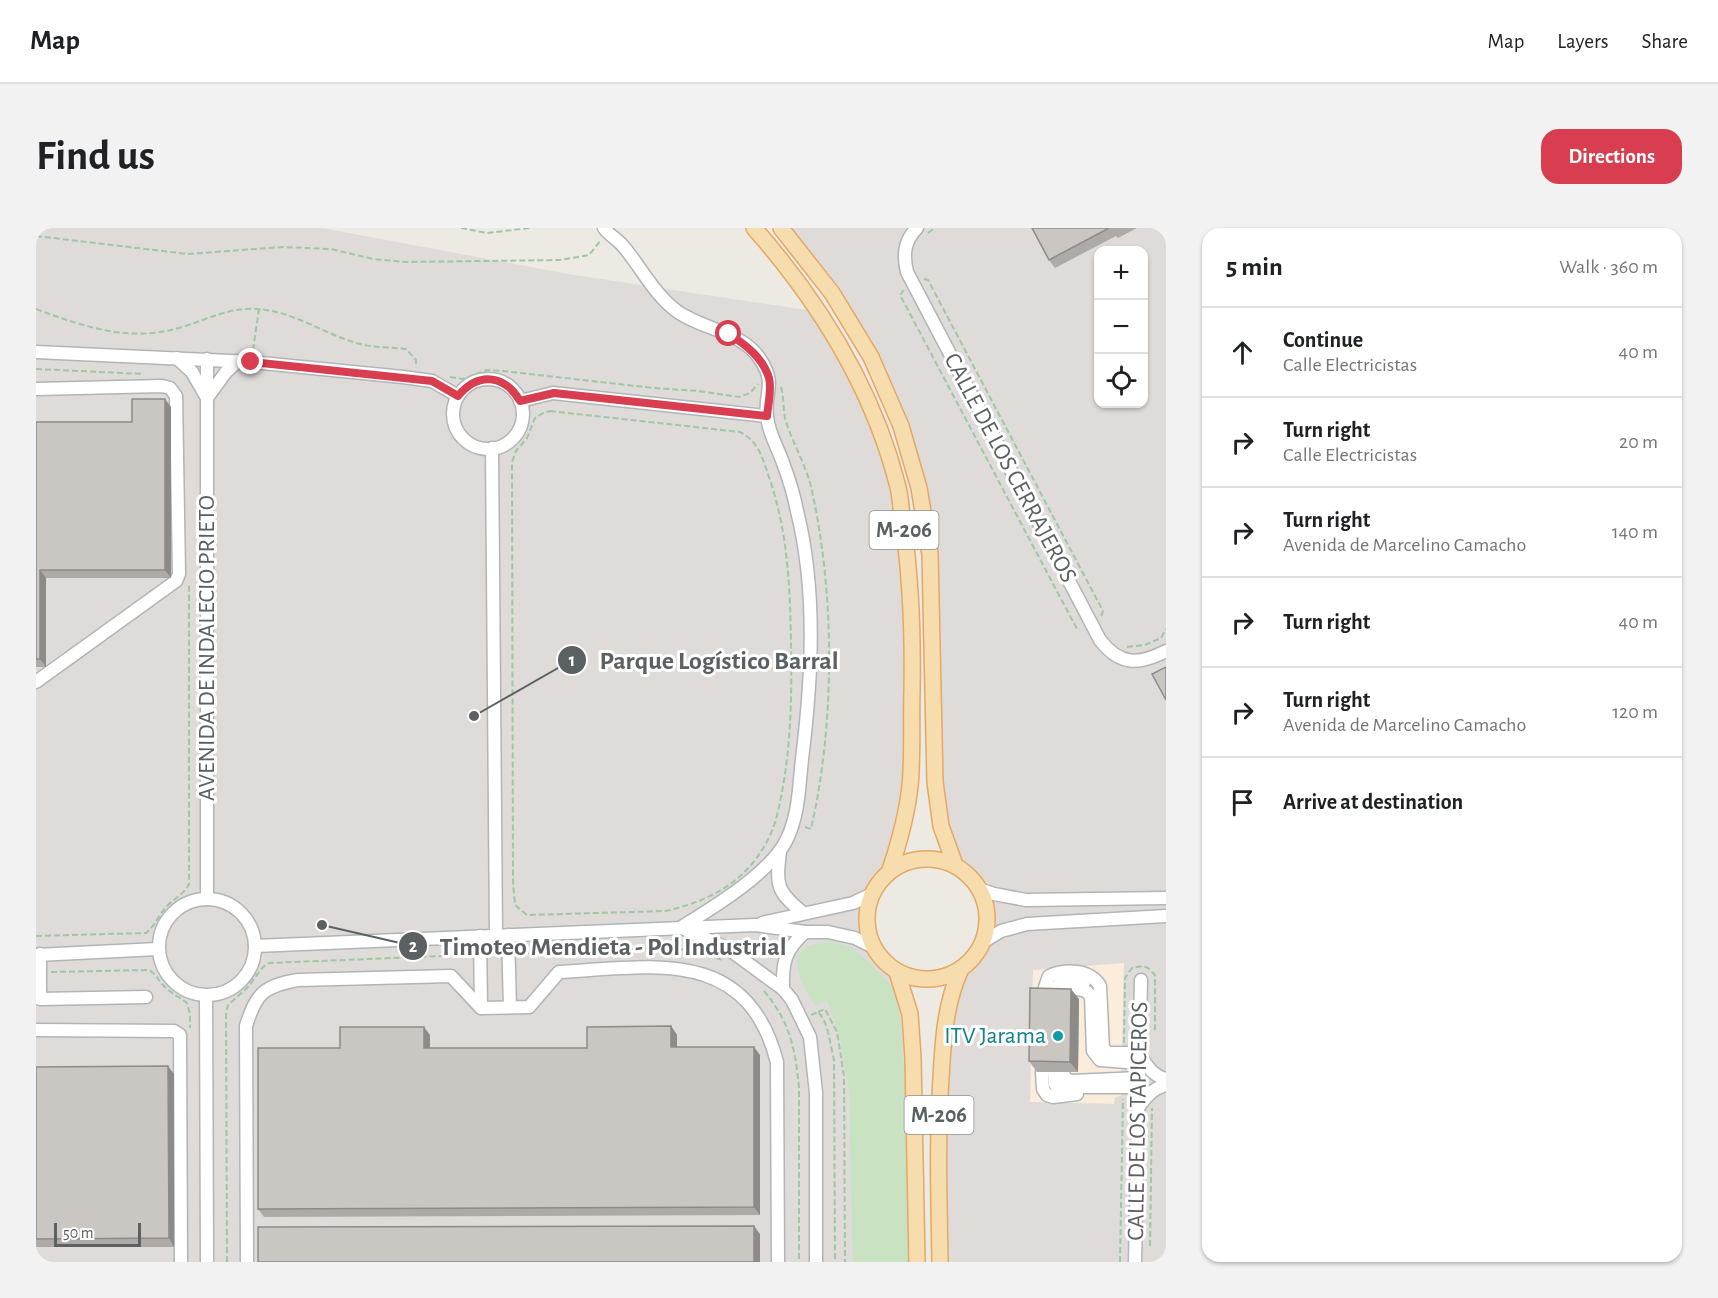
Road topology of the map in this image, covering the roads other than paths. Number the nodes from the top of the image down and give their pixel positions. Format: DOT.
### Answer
graph roads {
  1 [pos="754,228"];
  2 [pos="781,228"];
  3 [pos="921,231"];
  4 [pos="605,234"];
  5 [pos="36,352"];
  6 [pos="177,358"];
  7 [pos="207,359"];
  8 [pos="245,362"];
  9 [pos="36,389"];
  10 [pos="458,396"];
  11 [pos="207,398"];
  12 [pos="520,401"];
  13 [pos="767,416"];
  14 [pos="492,448"];
  15 [pos="1166,651"];
  16 [pos="36,682"];
  17 [pos="780,851"];
  18 [pos="956,865"];
  19 [pos="890,870"];
  20 [pos="980,888"];
  21 [pos="872,894"];
  22 [pos="1166,898"];
  23 [pos="207,899"];
  24 [pos="802,913"];
  25 [pos="1166,916"];
  26 [pos="755,925"];
  27 [pos="680,928"];
  28 [pos="805,932"];
  29 [pos="502,935"];
  30 [pos="480,936"];
  31 [pos="983,942"];
  32 [pos="255,946"];
  33 [pos="875,948"];
  34 [pos="158,949"];
  35 [pos="38,954"];
  36 [pos="960,971"];
  37 [pos="897,972"];
  38 [pos="1141,980"];
  39 [pos="783,989"];
  40 [pos="206,996"];
  41 [pos="146,997"];
  42 [pos="481,1008"];
  43 [pos="510,1008"];
  44 [pos="36,1030"];
  45 [pos="1140,1057"];
  46 [pos="1166,1079"];
  47 [pos="1140,1083"];
  48 [pos="1166,1085"];
  49 [pos="1139,1106"];
  50 [pos="181,1262"];
  51 [pos="207,1262"];
  52 [pos="247,1262"];
  53 [pos="778,1262"];
  54 [pos="816,1262"];
  55 [pos="917,1262"];
  56 [pos="940,1262"];
  57 [pos="1135,1262"];
  1 -- 19 [label="main road, M-206"];
  2 -- 18 [label="main road, M-206"];
  3 -- 15 [label="street, CALLE DE LOS CERRAJEROS"];
  4 -- 13 [label="street"];
  5 -- 6 [label="street"];
  6 -- 7 [label="street"];
  6 -- 11 [label="street"];
  7 -- 8 [label="street"];
  7 -- 11 [label="street, AVENIDA DE INDALECIO PRIETO"];
  8 -- 10 [label="street"];
  8 -- 11 [label="street"];
  9 -- 16 [label="street"];
  10 -- 12 [label="street"];
  10 -- 14 [label="street"];
  11 -- 23 [label="street, AVENIDA DE INDALECIO PRIETO"];
  12 -- 13 [label="street"];
  12 -- 14 [label="street"];
  13 -- 17 [label="street"];
  14 -- 29 [label="street"];
  17 -- 24 [label="street"];
  17 -- 27 [label="street"];
  18 -- 19 [label="main road"];
  18 -- 20 [label="main road, M-206"];
  19 -- 21 [label="main road, M-206"];
  20 -- 22 [label="street"];
  20 -- 31 [label="main road, M-206"];
  21 -- 24 [label="street"];
  21 -- 33 [label="main road, M-206"];
  23 -- 32 [label="street"];
  23 -- 34 [label="street"];
  24 -- 26 [label="street"];
  25 -- 31 [label="street"];
  26 -- 27 [label="street"];
  26 -- 28 [label="street"];
  27 -- 29 [label="street"];
  27 -- 39 [label="street"];
  28 -- 33 [label="street"];
  28 -- 39 [label="street"];
  29 -- 30 [label="street"];
  29 -- 43 [label="street"];
  30 -- 32 [label="street"];
  30 -- 42 [label="street"];
  31 -- 36 [label="main road, M-206"];
  32 -- 40 [label="street"];
  33 -- 37 [label="main road, M-206"];
  34 -- 35 [label="street"];
  34 -- 40 [label="street"];
  35 -- 41 [label="street"];
  36 -- 37 [label="main road"];
  36 -- 56 [label="main road, M-206"];
  37 -- 55 [label="main road, M-206"];
  38 -- 45 [label="street, CALLE DE LOS TAPICEROS"];
  39 -- 54 [label="street"];
  40 -- 51 [label="street"];
  42 -- 43 [label="street"];
  42 -- 52 [label="street"];
  43 -- 53 [label="street"];
  44 -- 50 [label="street"];
  45 -- 45 [label="street"];
  45 -- 46 [label="street"];
  45 -- 47 [label="street, CALLE DE LOS TAPICEROS"];
  47 -- 47 [label="street"];
  47 -- 49 [label="street, CALLE DE LOS TAPICEROS"];
  48 -- 49 [label="street"];
  49 -- 57 [label="street, CALLE DE LOS TAPICEROS"];
}
